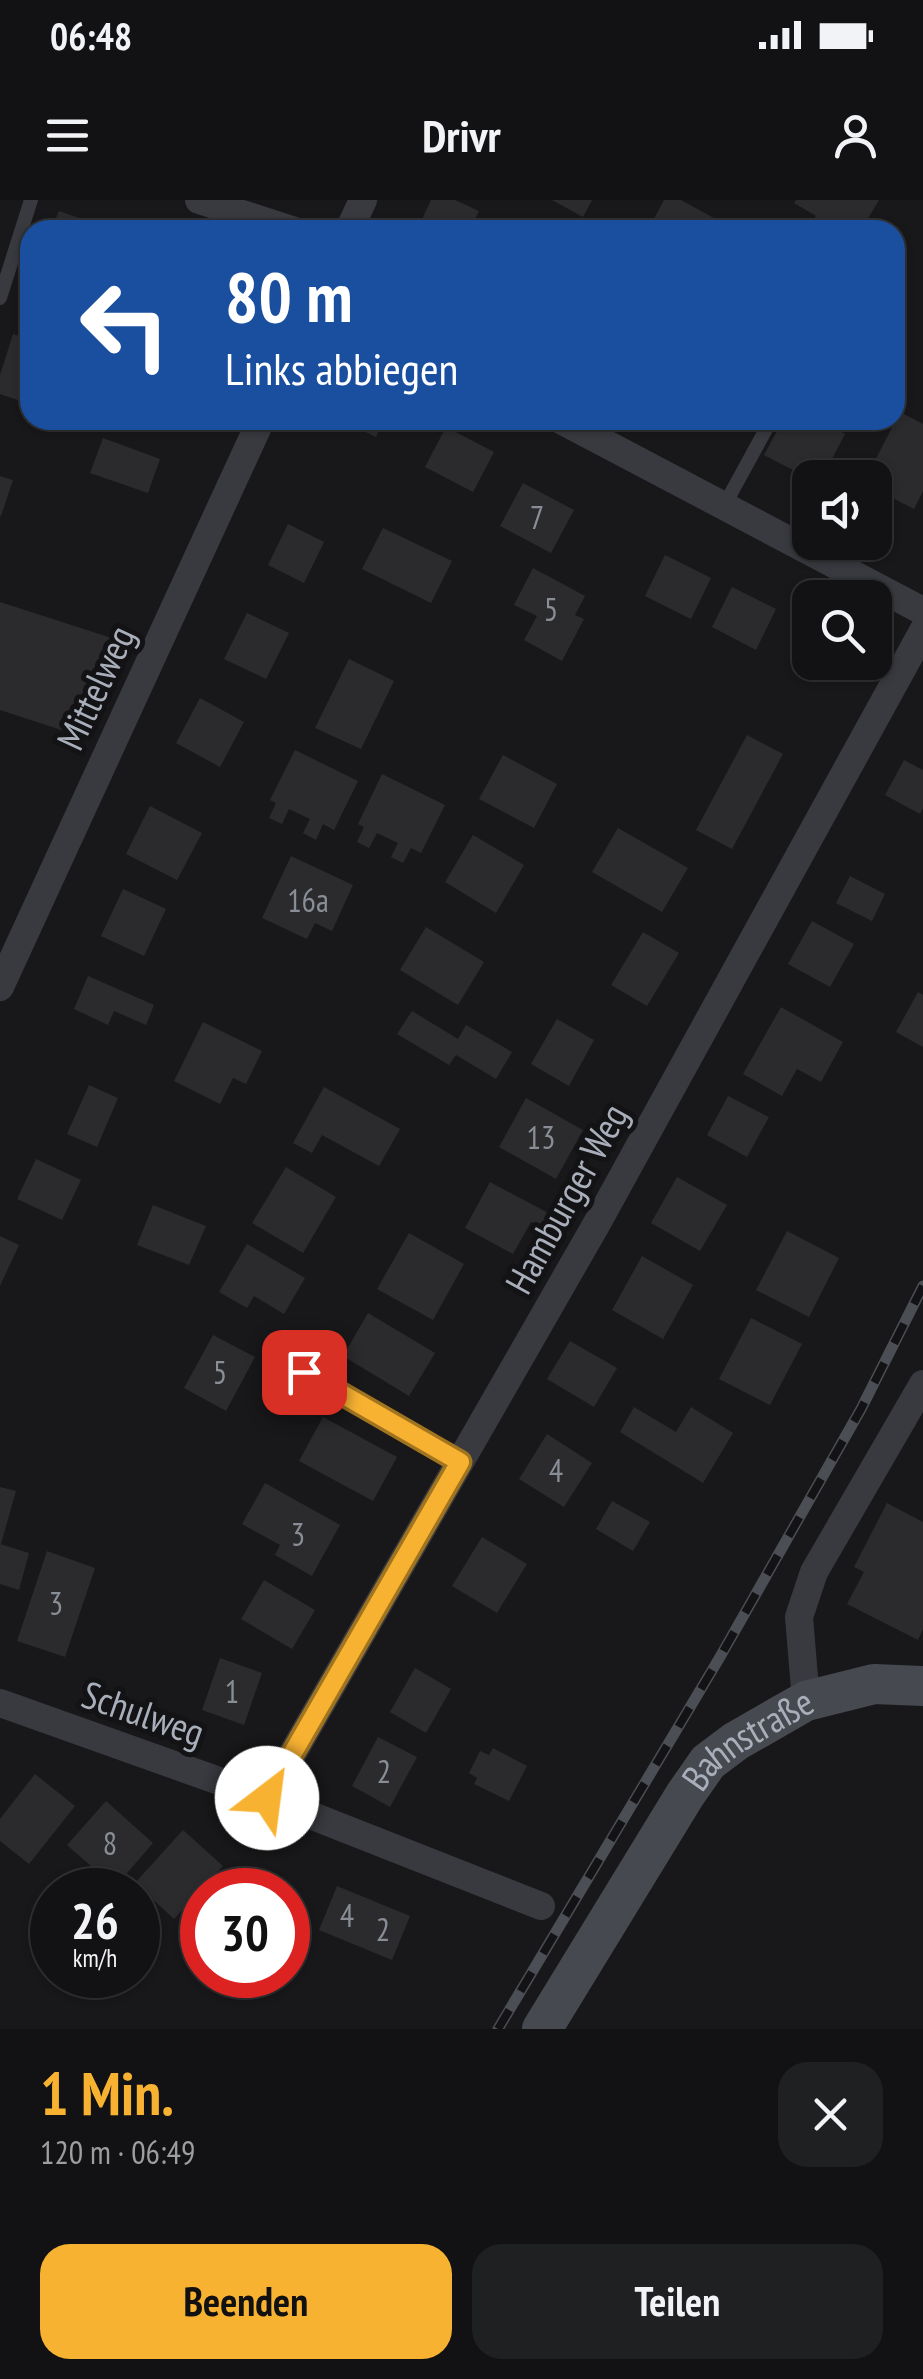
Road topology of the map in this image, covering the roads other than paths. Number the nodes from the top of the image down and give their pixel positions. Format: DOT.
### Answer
graph roads {
  1 [pos="199,200"];
  2 [pos="261,220"];
  3 [pos="20,235"];
  4 [pos="0,298"];
  5 [pos="255,430"];
  6 [pos="580,430"];
  7 [pos="766,430"];
  8 [pos="724,506"];
  9 [pos="923,611"];
  10 [pos="923,631"];
  11 [pos="0,987"];
  12 [pos="304,1372"];
  13 [pos="923,1384"];
  14 [pos="460,1462"];
  15 [pos="923,1686"];
  16 [pos="806,1701"];
  17 [pos="0,1703"];
  18 [pos="267,1798"];
  19 [pos="540,1906"];
  20 [pos="542,2029"];
  1 -- 2 [label="street"];
  3 -- 4 [label="lane"];
  5 -- 11 [label="street, Mittelweg"];
  6 -- 8 [label="street"];
  7 -- 8 [label="lane"];
  8 -- 9 [label="street"];
  10 -- 14 [label="street, Hamburger Weg"];
  12 -- 14 [label="lane"];
  13 -- 16 [label="street, Bahnstraße"];
  14 -- 18 [label="street, Hamburger Weg"];
  15 -- 16 [label="main road"];
  16 -- 20 [label="main road, Bahnstraße"];
  17 -- 18 [label="street, Schulweg"];
  18 -- 19 [label="street, Schulweg"];
}
